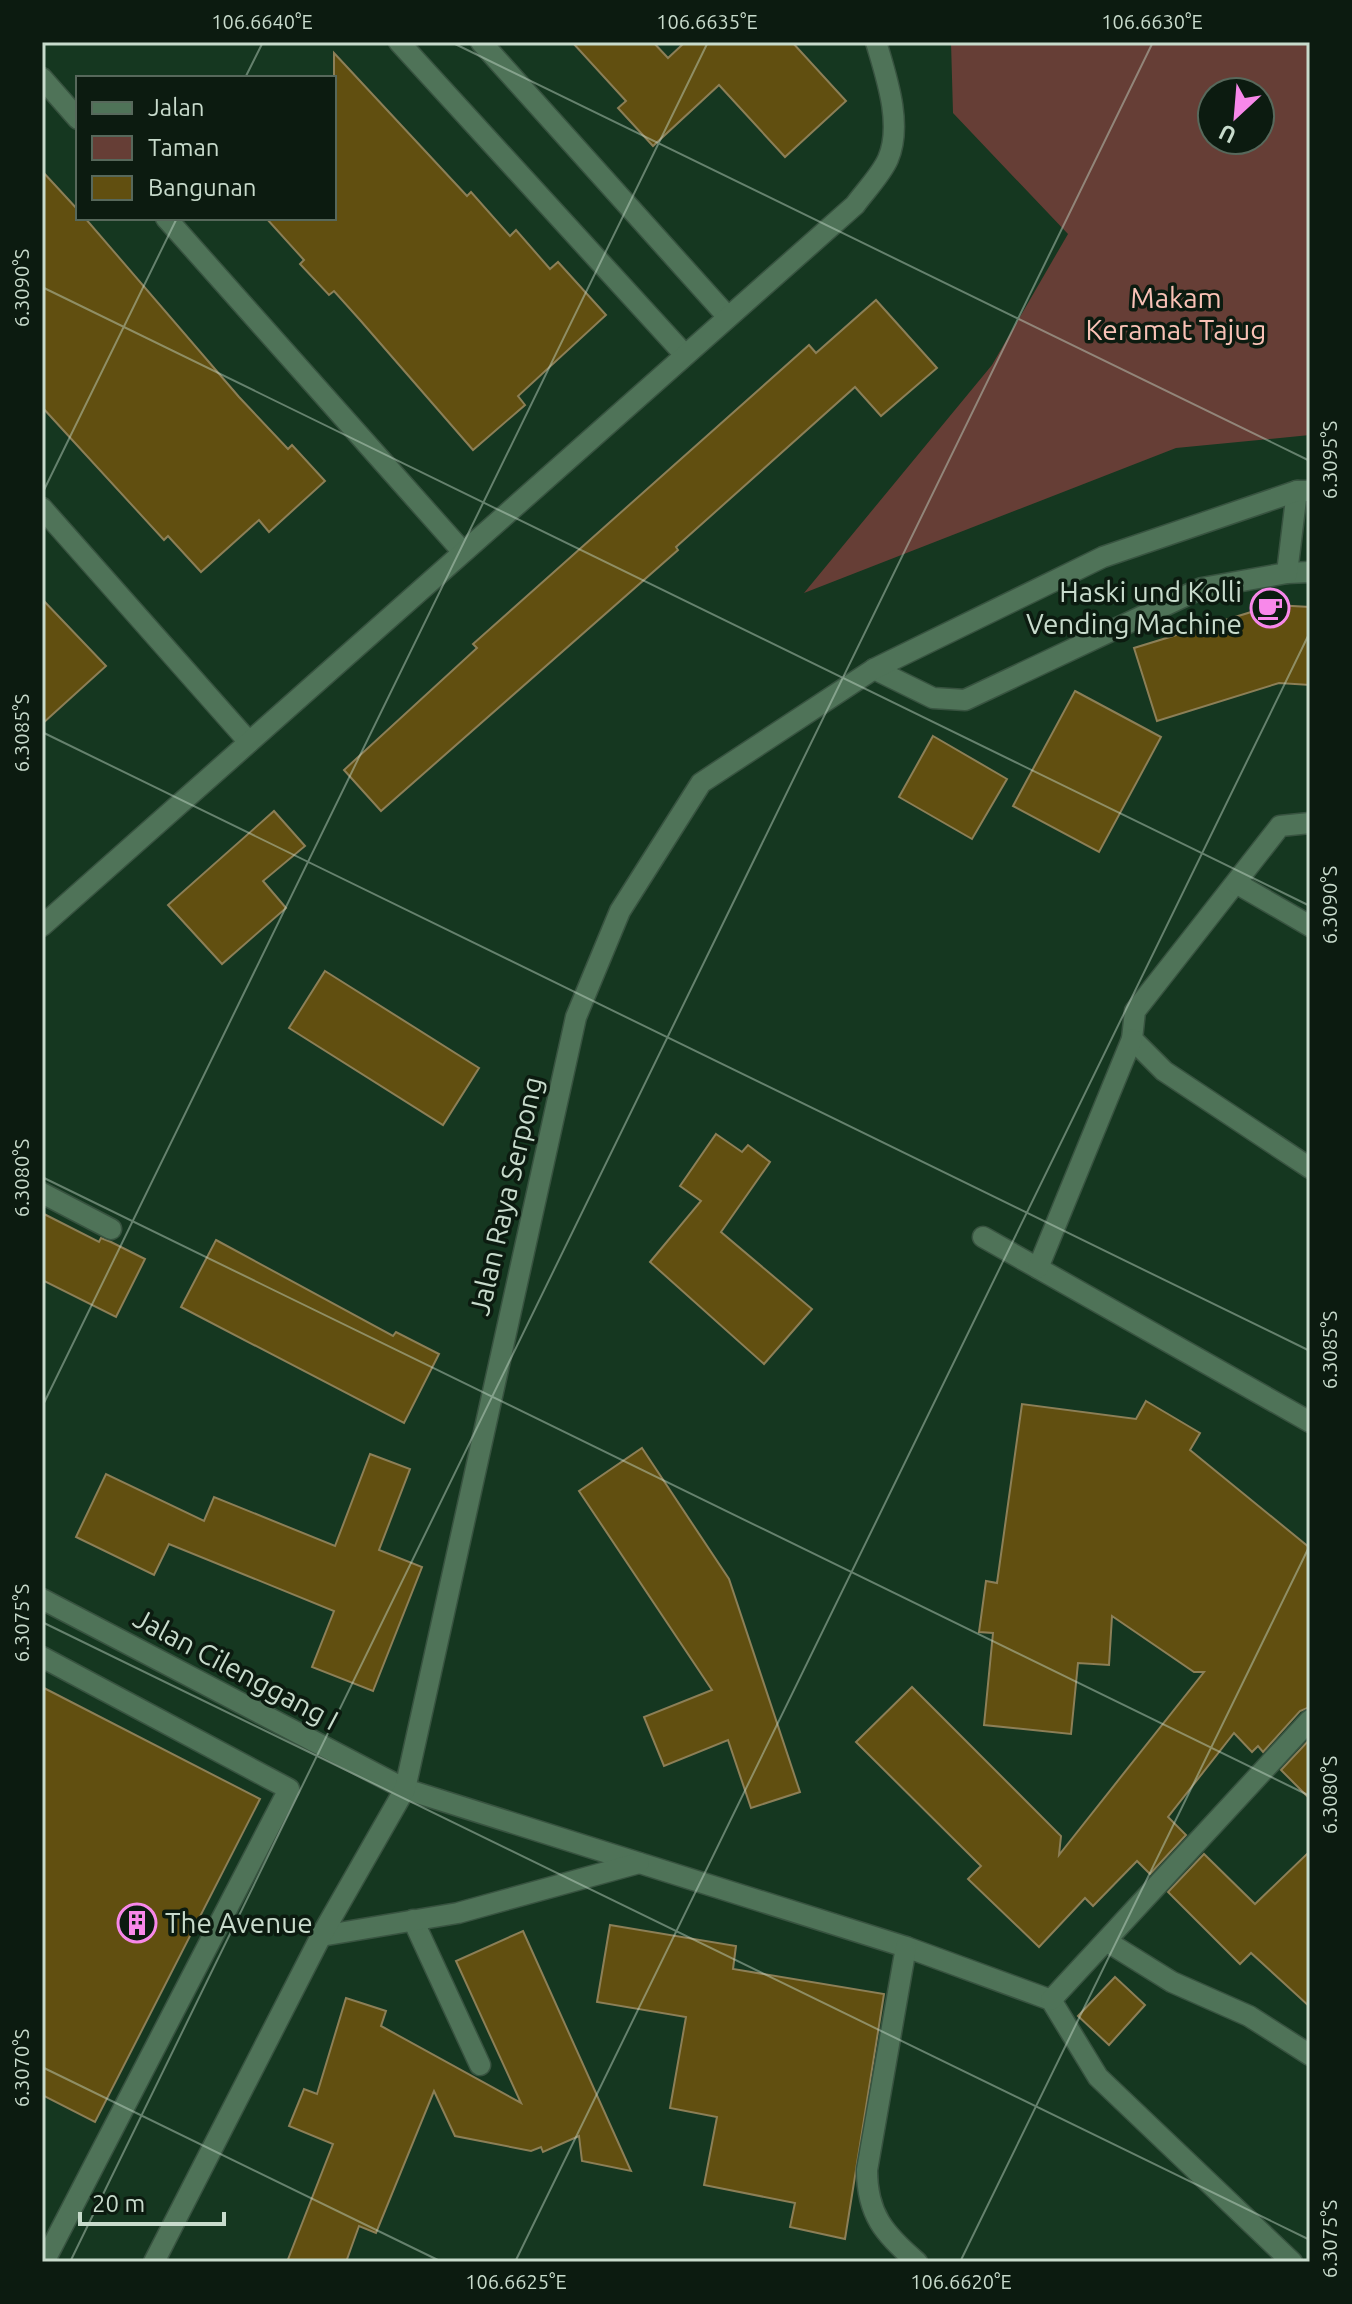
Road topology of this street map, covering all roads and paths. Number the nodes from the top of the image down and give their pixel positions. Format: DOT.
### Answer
graph roads {
  1 [pos="399,42"];
  2 [pos="481,42"];
  3 [pos="876,42"];
  4 [pos="42,78"];
  5 [pos="76,117"];
  6 [pos="168,220"];
  7 [pos="728,317"];
  8 [pos="685,355"];
  9 [pos="1304,491"];
  10 [pos="42,508"];
  11 [pos="463,552"];
  12 [pos="1310,572"];
  13 [pos="1287,573"];
  14 [pos="874,669"];
  15 [pos="249,742"];
  16 [pos="1310,823"];
  17 [pos="1236,883"];
  18 [pos="42,926"];
  19 [pos="1310,926"];
  20 [pos="1132,1039"];
  21 [pos="1310,1168"];
  22 [pos="42,1193"];
  23 [pos="111,1229"];
  24 [pos="983,1237"];
  25 [pos="1038,1268"];
  26 [pos="1310,1422"];
  27 [pos="42,1599"];
  28 [pos="42,1657"];
  29 [pos="1310,1720"];
  30 [pos="405,1789"];
  31 [pos="639,1863"];
  32 [pos="413,1920"];
  33 [pos="321,1936"];
  34 [pos="1106,1941"];
  35 [pos="906,1947"];
  36 [pos="1051,2000"];
  37 [pos="1310,2055"];
  38 [pos="480,2065"];
  39 [pos="44,2262"];
  40 [pos="154,2262"];
  41 [pos="917,2262"];
  42 [pos="1292,2262"];
  1 -- 8 [label="street"];
  2 -- 7 [label="street"];
  3 -- 7 [label="street"];
  4 -- 5 [label="street"];
  6 -- 11 [label="street"];
  7 -- 8 [label="street"];
  8 -- 11 [label="street"];
  9 -- 13 [label="street"];
  9 -- 14 [label="street, Jalan Raya Serpong"];
  10 -- 15 [label="street"];
  11 -- 15 [label="street"];
  12 -- 13 [label="street"];
  13 -- 14 [label="street"];
  14 -- 30 [label="street, Jalan Raya Serpong"];
  15 -- 18 [label="street"];
  16 -- 17 [label="street"];
  17 -- 19 [label="street"];
  17 -- 20 [label="street"];
  20 -- 21 [label="street"];
  20 -- 25 [label="street"];
  22 -- 23 [label="street"];
  24 -- 25 [label="street"];
  25 -- 26 [label="street"];
  27 -- 30 [label="street, Jalan Cilenggang I"];
  28 -- 39 [label="street"];
  29 -- 34 [label="street"];
  30 -- 31 [label="street, Jalan Cilenggang I"];
  30 -- 33 [label="street, Jalan Raya Serpong"];
  31 -- 32 [label="street"];
  31 -- 35 [label="street, Jalan Cilenggang I"];
  32 -- 33 [label="street"];
  32 -- 38 [label="street"];
  33 -- 40 [label="street, Jalan Raya Serpong"];
  34 -- 36 [label="street"];
  34 -- 37 [label="street"];
  35 -- 36 [label="street, Jalan Cilenggang I"];
  35 -- 41 [label="street"];
  36 -- 42 [label="street"];
}
